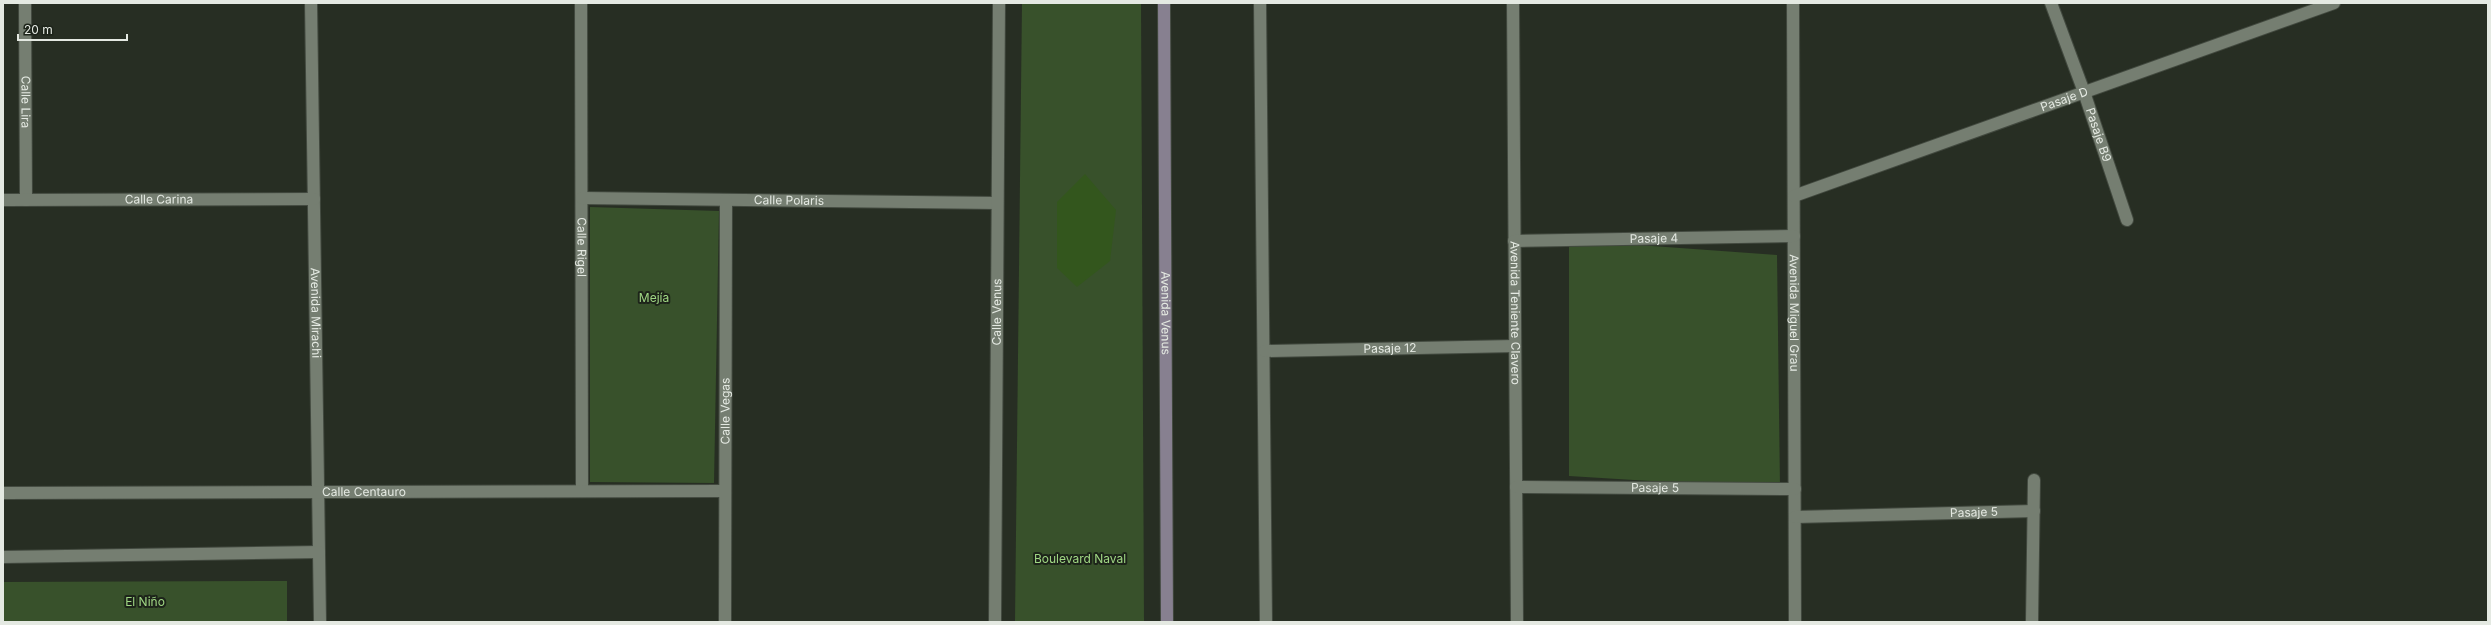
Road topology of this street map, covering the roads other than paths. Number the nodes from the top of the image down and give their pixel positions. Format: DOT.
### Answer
graph roads {
  1 [pos="25,3"];
  2 [pos="311,3"];
  3 [pos="581,3"];
  4 [pos="999,3"];
  5 [pos="1164,3"];
  6 [pos="1260,3"];
  7 [pos="1513,3"];
  8 [pos="1793,3"];
  9 [pos="2051,3"];
  10 [pos="2334,3"];
  11 [pos="2084,92"];
  12 [pos="1794,196"];
  13 [pos="582,198"];
  14 [pos="314,199"];
  15 [pos="3,200"];
  16 [pos="26,200"];
  17 [pos="726,200"];
  18 [pos="997,203"];
  19 [pos="2128,220"];
  20 [pos="1794,236"];
  21 [pos="1514,241"];
  22 [pos="1515,346"];
  23 [pos="1265,351"];
  24 [pos="2034,480"];
  25 [pos="1516,487"];
  26 [pos="1795,489"];
  27 [pos="582,491"];
  28 [pos="724,491"];
  29 [pos="318,492"];
  30 [pos="3,493"];
  31 [pos="2034,511"];
  32 [pos="1795,516"];
  33 [pos="319,552"];
  34 [pos="3,557"];
  35 [pos="320,622"];
  36 [pos="725,622"];
  37 [pos="995,622"];
  38 [pos="1167,622"];
  39 [pos="1266,622"];
  40 [pos="1517,622"];
  41 [pos="1796,622"];
  42 [pos="2032,622"];
  1 -- 16 [label="street, Calle Lira"];
  2 -- 14 [label="street, Avenida Mirachi"];
  3 -- 13 [label="street, Calle Rigel"];
  4 -- 18 [label="street, Calle Venus"];
  5 -- 38 [label="street, Avenida Venus"];
  6 -- 23 [label="street"];
  7 -- 21 [label="street, Avenida Teniente Clavero"];
  8 -- 12 [label="street, Avenida Miguel Grau"];
  9 -- 11 [label="street, Pasaje B9"];
  10 -- 11 [label="street, Pasaje D"];
  11 -- 12 [label="street, Pasaje D"];
  11 -- 19 [label="street, Pasaje B9"];
  12 -- 20 [label="street, Avenida Miguel Grau"];
  13 -- 17 [label="street, Calle Polaris"];
  13 -- 27 [label="street, Calle Rigel"];
  14 -- 16 [label="street, Calle Carina"];
  14 -- 29 [label="street, Avenida Mirachi"];
  15 -- 16 [label="street, Calle Carina"];
  17 -- 18 [label="street, Calle Polaris"];
  17 -- 28 [label="street, Calle Vegas"];
  18 -- 37 [label="street, Calle Venus"];
  20 -- 21 [label="street, Pasaje 4"];
  20 -- 26 [label="street, Avenida Miguel Grau"];
  21 -- 22 [label="street, Avenida Teniente Clavero"];
  22 -- 23 [label="street, Pasaje 12"];
  22 -- 25 [label="street, Avenida Teniente Clavero"];
  23 -- 39 [label="street"];
  24 -- 31 [label="street"];
  25 -- 26 [label="street, Pasaje 5"];
  25 -- 40 [label="street, Avenida Teniente Clavero"];
  26 -- 32 [label="street, Avenida Miguel Grau"];
  27 -- 28 [label="street, Calle Centauro"];
  27 -- 29 [label="street, Calle Centauro"];
  28 -- 36 [label="street, Calle Vegas"];
  29 -- 30 [label="street, Calle Centauro"];
  29 -- 33 [label="street, Avenida Mirachi"];
  31 -- 32 [label="street, Pasaje 5"];
  31 -- 42 [label="street"];
  32 -- 41 [label="street, Avenida Miguel Grau"];
  33 -- 34 [label="street"];
  33 -- 35 [label="street, Avenida Mirachi"];
}
